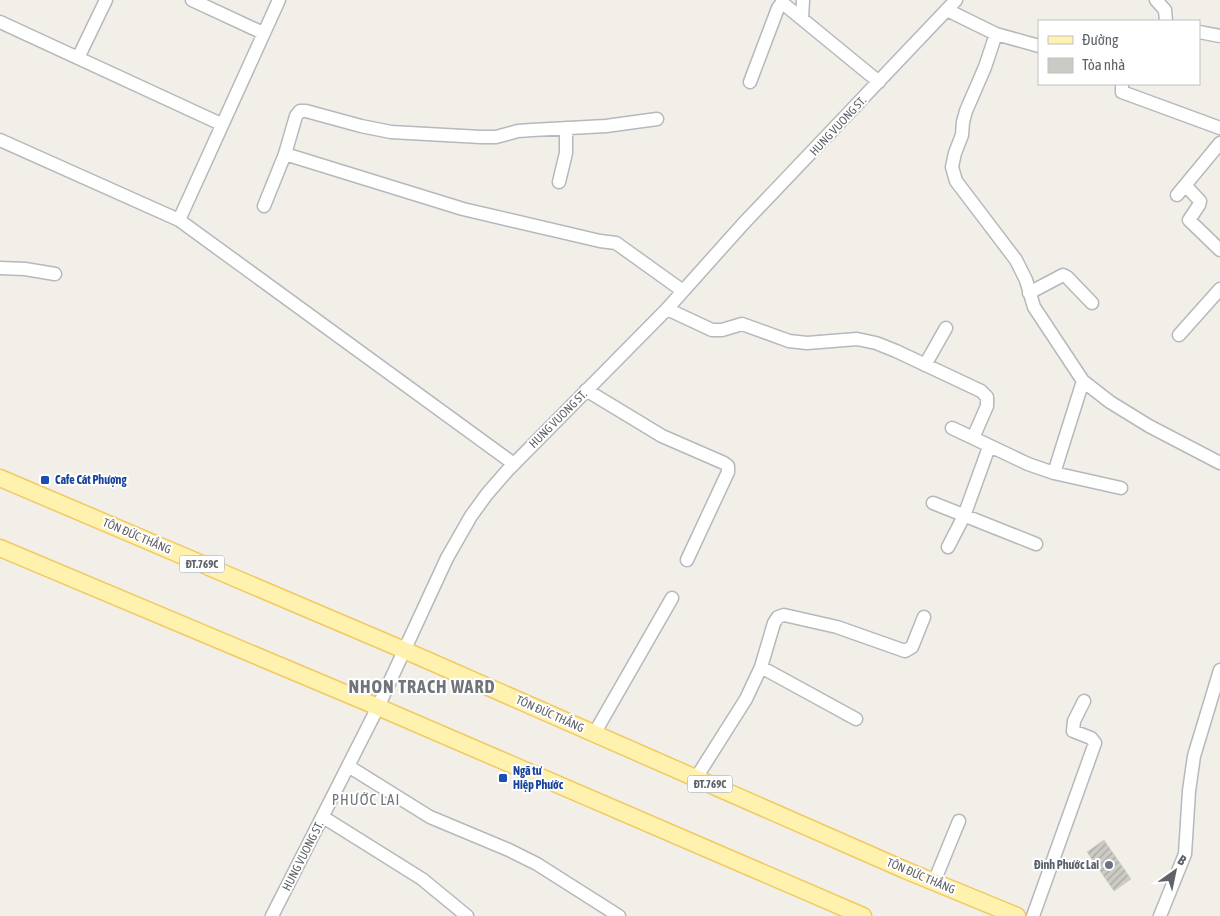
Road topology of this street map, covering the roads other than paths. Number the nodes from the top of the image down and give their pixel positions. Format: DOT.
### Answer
graph roads {
  1 [pos="106,0"];
  2 [pos="192,0"];
  3 [pos="279,0"];
  4 [pos="803,0"];
  5 [pos="956,0"];
  6 [pos="1156,0"];
  7 [pos="947,10"];
  8 [pos="802,18"];
  9 [pos="1166,20"];
  10 [pos="0,22"];
  11 [pos="1200,32"];
  12 [pos="263,33"];
  13 [pos="996,34"];
  14 [pos="1220,36"];
  15 [pos="1038,46"];
  16 [pos="78,58"];
  17 [pos="750,82"];
  18 [pos="879,82"];
  19 [pos="1122,85"];
  20 [pos="657,119"];
  21 [pos="221,124"];
  22 [pos="566,128"];
  23 [pos="1220,128"];
  24 [pos="0,140"];
  25 [pos="1220,143"];
  26 [pos="285,154"];
  27 [pos="559,182"];
  28 [pos="264,206"];
  29 [pos="179,220"];
  30 [pos="1220,250"];
  31 [pos="0,268"];
  32 [pos="55,274"];
  33 [pos="1220,289"];
  34 [pos="683,291"];
  35 [pos="1029,293"];
  36 [pos="1092,303"];
  37 [pos="667,309"];
  38 [pos="946,328"];
  39 [pos="1180,335"];
  40 [pos="925,364"];
  41 [pos="1082,381"];
  42 [pos="586,390"];
  43 [pos="952,428"];
  44 [pos="973,438"];
  45 [pos="989,447"];
  46 [pos="1220,463"];
  47 [pos="514,464"];
  48 [pos="1054,473"];
  49 [pos="0,478"];
  50 [pos="1121,488"];
  51 [pos="933,503"];
  52 [pos="964,516"];
  53 [pos="1036,544"];
  54 [pos="948,547"];
  55 [pos="0,548"];
  56 [pos="687,560"];
  57 [pos="672,598"];
  58 [pos="924,617"];
  59 [pos="404,650"];
  60 [pos="761,666"];
  61 [pos="1220,670"];
  62 [pos="1084,701"];
  63 [pos="378,707"];
  64 [pos="856,719"];
  65 [pos="594,734"];
  66 [pos="348,766"];
  67 [pos="696,778"];
  68 [pos="323,817"];
  69 [pos="958,821"];
  70 [pos="934,882"];
  71 [pos="272,916"];
  72 [pos="467,916"];
  73 [pos="619,916"];
  74 [pos="863,916"];
  75 [pos="1017,916"];
  76 [pos="1033,916"];
  77 [pos="1160,916"];
  1 -- 16 [label="street"];
  2 -- 12 [label="street"];
  3 -- 12 [label="street"];
  4 -- 8 [label="street"];
  5 -- 7 [label="street, HUNG VUONG ST."];
  6 -- 9 [label="street"];
  7 -- 13 [label="street"];
  7 -- 18 [label="street, HUNG VUONG ST."];
  8 -- 17 [label="street"];
  8 -- 18 [label="street"];
  10 -- 16 [label="street"];
  11 -- 14 [label="street"];
  12 -- 21 [label="street"];
  13 -- 15 [label="street"];
  13 -- 35 [label="street"];
  16 -- 21 [label="street"];
  18 -- 34 [label="street, HUNG VUONG ST."];
  19 -- 23 [label="street"];
  20 -- 22 [label="street"];
  21 -- 29 [label="street"];
  22 -- 26 [label="street"];
  22 -- 27 [label="street"];
  24 -- 29 [label="street"];
  25 -- 30 [label="street"];
  26 -- 28 [label="street"];
  26 -- 34 [label="street"];
  29 -- 47 [label="street"];
  31 -- 32 [label="street"];
  33 -- 39 [label="street"];
  34 -- 37 [label="street, HUNG VUONG ST."];
  35 -- 36 [label="street"];
  35 -- 41 [label="street"];
  37 -- 40 [label="street"];
  37 -- 42 [label="street, HUNG VUONG ST."];
  38 -- 40 [label="street"];
  40 -- 44 [label="street"];
  41 -- 46 [label="street"];
  41 -- 48 [label="street"];
  42 -- 47 [label="street, HUNG VUONG ST."];
  42 -- 56 [label="street"];
  43 -- 44 [label="street"];
  44 -- 45 [label="street"];
  45 -- 48 [label="street"];
  45 -- 52 [label="street"];
  47 -- 59 [label="street, HUNG VUONG ST."];
  48 -- 50 [label="street"];
  49 -- 59 [label="main road, TÔN ĐỨC THẮNG / ĐT.769C"];
  51 -- 52 [label="street"];
  52 -- 53 [label="street"];
  52 -- 54 [label="street"];
  55 -- 63 [label="main road"];
  57 -- 65 [label="street"];
  58 -- 60 [label="street"];
  59 -- 63 [label="street, HUNG VUONG ST."];
  59 -- 65 [label="main road, TÔN ĐỨC THẮNG / ĐT.769C"];
  60 -- 64 [label="street"];
  60 -- 67 [label="street"];
  61 -- 77 [label="street"];
  62 -- 76 [label="street"];
  63 -- 66 [label="street, HUNG VUONG ST."];
  63 -- 74 [label="main road"];
  65 -- 67 [label="main road, TÔN ĐỨC THẮNG / ĐT.769C"];
  66 -- 68 [label="street, HUNG VUONG ST."];
  66 -- 73 [label="street"];
  67 -- 70 [label="main road, TÔN ĐỨC THẮNG / ĐT.769C"];
  68 -- 71 [label="street, HUNG VUONG ST."];
  68 -- 72 [label="street"];
  69 -- 70 [label="street"];
  70 -- 75 [label="main road, TÔN ĐỨC THẮNG / ĐT.769C"];
}
